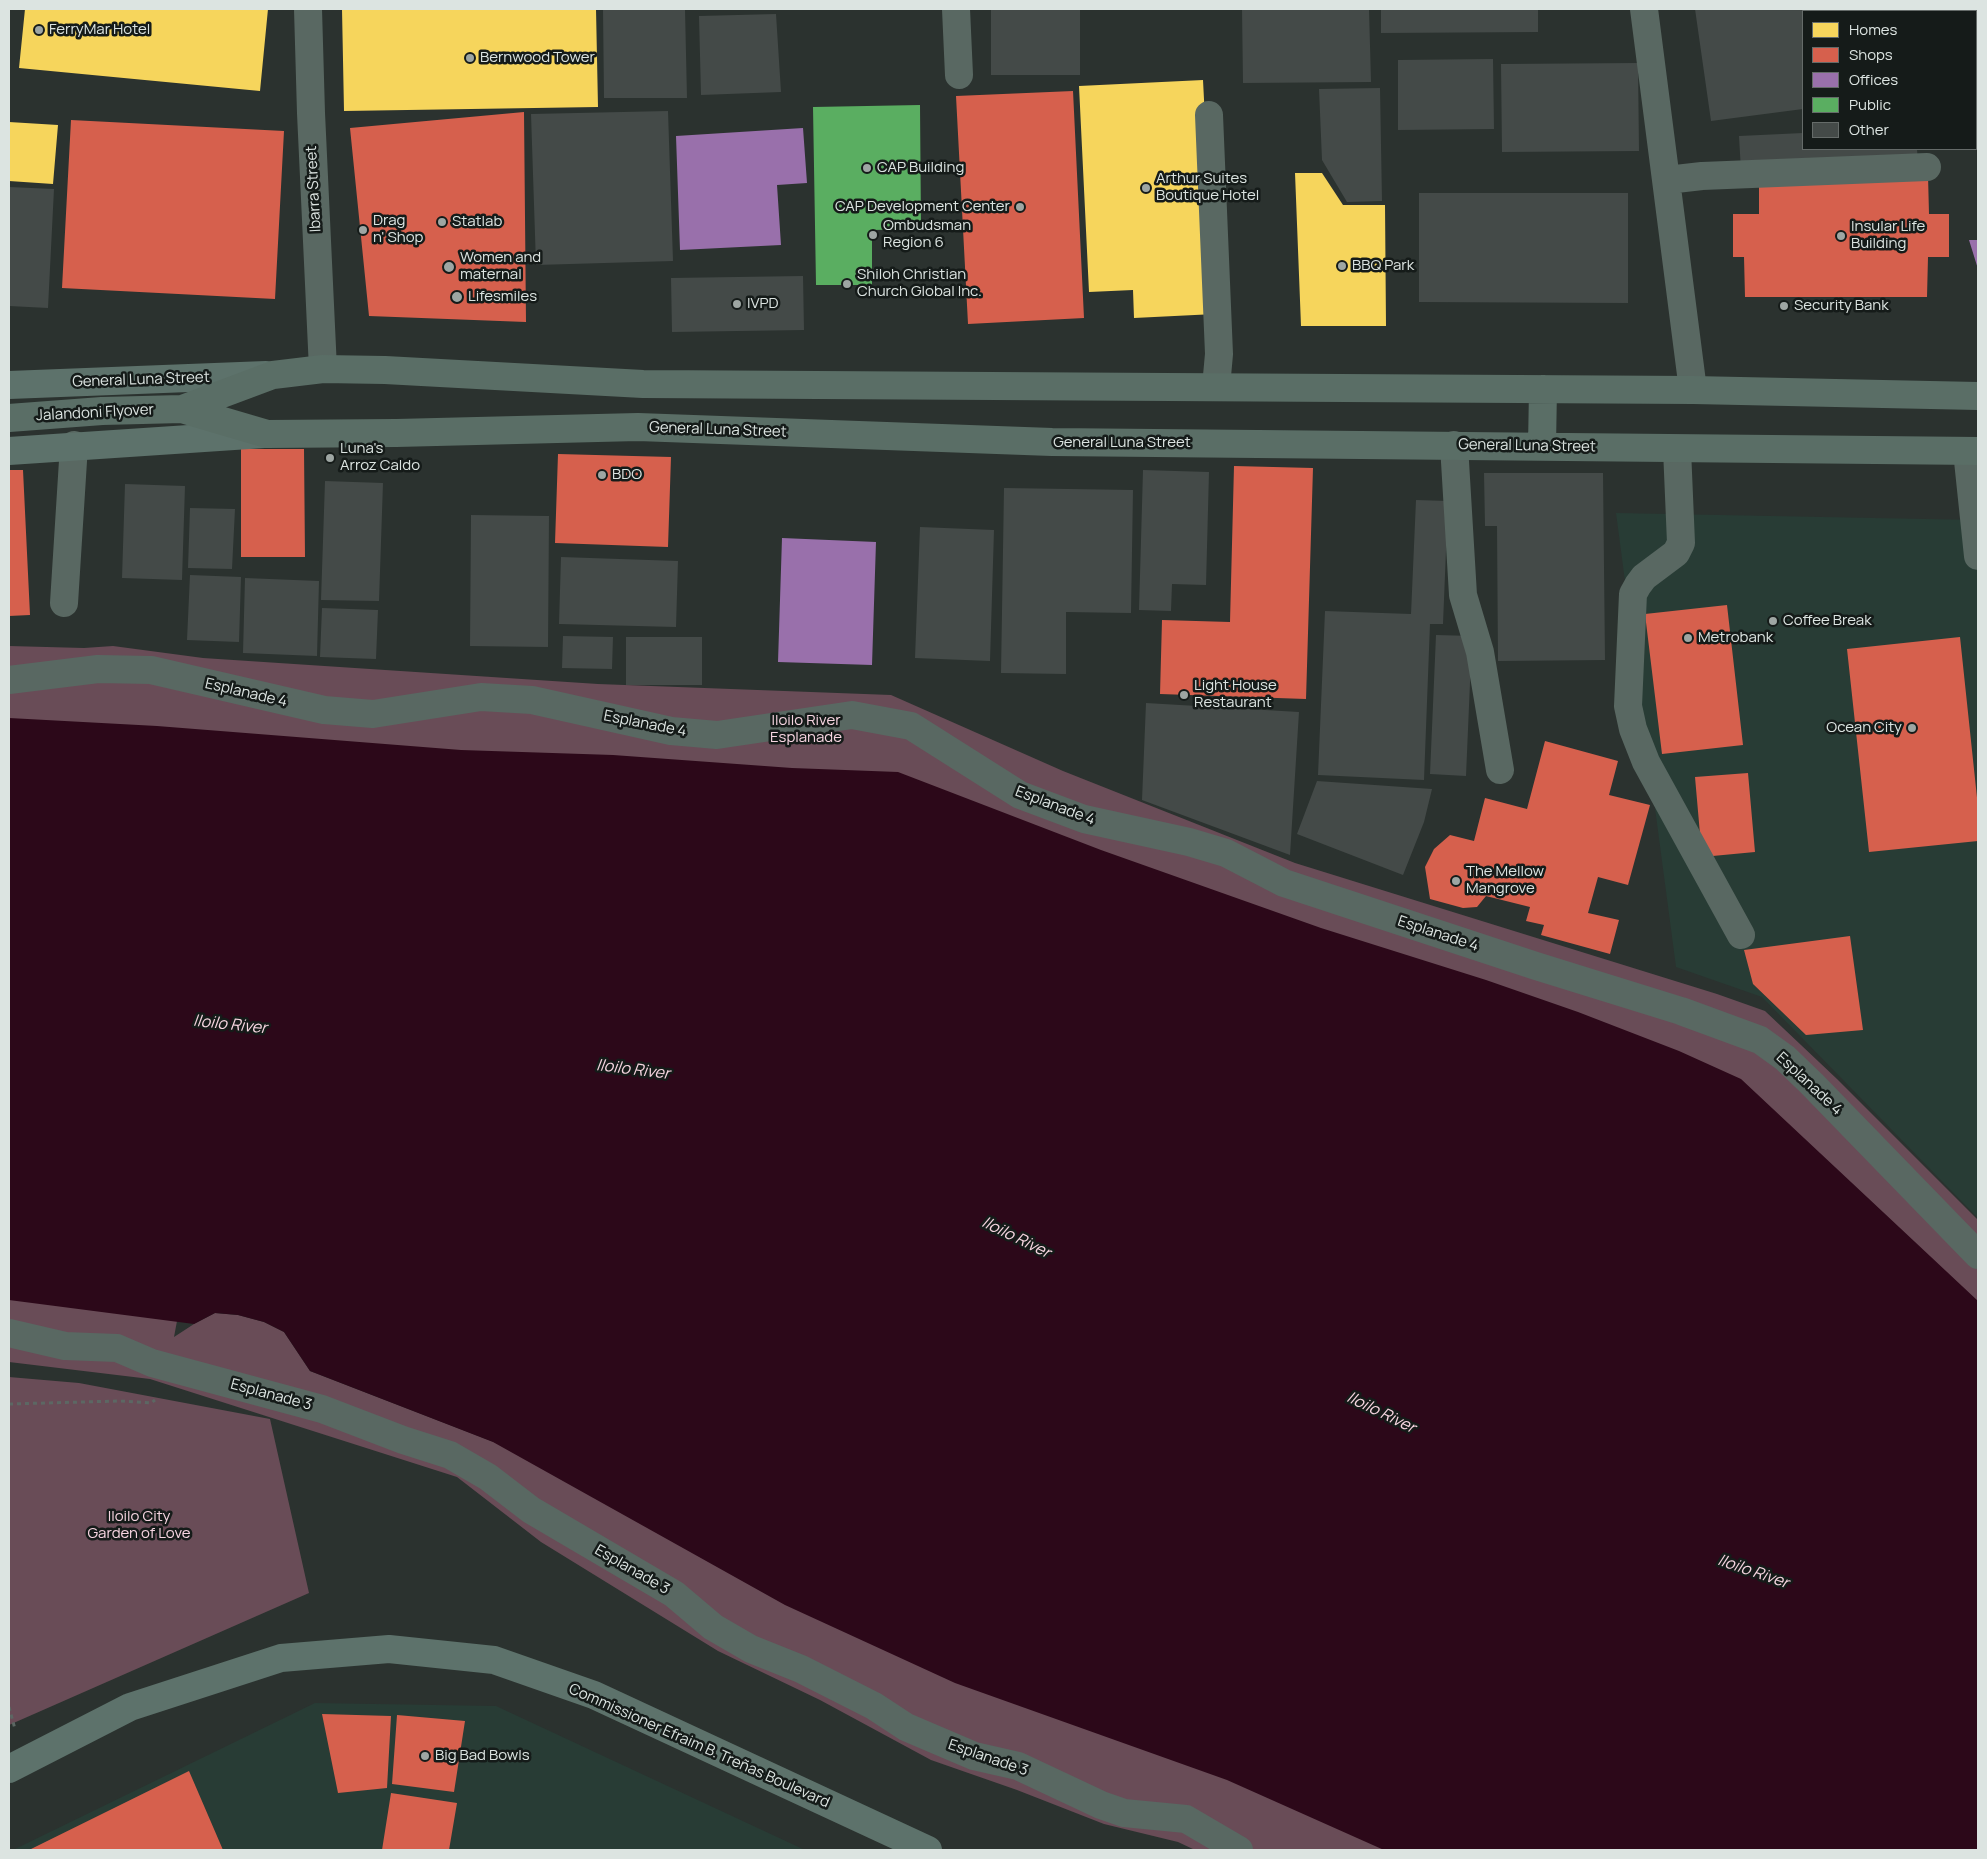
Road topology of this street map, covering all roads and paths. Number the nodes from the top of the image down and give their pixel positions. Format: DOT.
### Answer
graph roads {
  1 [pos="308,9"];
  2 [pos="956,9"];
  3 [pos="1644,9"];
  4 [pos="959,75"];
  5 [pos="1209,114"];
  6 [pos="1927,168"];
  7 [pos="1667,180"];
  8 [pos="323,370"];
  9 [pos="273,375"];
  10 [pos="9,385"];
  11 [pos="1216,387"];
  12 [pos="1543,389"];
  13 [pos="1693,390"];
  14 [pos="1978,396"];
  15 [pos="182,409"];
  16 [pos="9,418"];
  17 [pos="267,434"];
  18 [pos="74,445"];
  19 [pos="1454,445"];
  20 [pos="1542,446"];
  21 [pos="1678,449"];
  22 [pos="9,451"];
  23 [pos="1972,451"];
  24 [pos="1978,556"];
  25 [pos="64,602"];
  26 [pos="9,680"];
  27 [pos="1500,770"];
  28 [pos="1741,935"];
  29 [pos="1978,1255"];
  30 [pos="9,1333"];
  31 [pos="182,1372"];
  32 [pos="9,1404"];
  33 [pos="9,1769"];
  34 [pos="928,1850"];
  35 [pos="1239,1850"];
  1 -- 8 [label="street, Ibarra Street"];
  2 -- 4 [label="street"];
  3 -- 7 [label="street"];
  5 -- 11 [label="street"];
  6 -- 7 [label="street"];
  7 -- 13 [label="street"];
  8 -- 9 [label="highway, General Luna Street"];
  8 -- 11 [label="highway, General Luna Street"];
  9 -- 10 [label="main road, General Luna Street"];
  9 -- 15 [label="highway, General Luna Street"];
  11 -- 12 [label="highway, General Luna Street"];
  12 -- 13 [label="highway, General Luna Street"];
  12 -- 20 [label="highway"];
  13 -- 14 [label="highway, General Luna Street"];
  15 -- 16 [label="highway, Jalandoni Flyover"];
  15 -- 17 [label="highway, General Luna Street"];
  17 -- 18 [label="main road, General Luna Street"];
  17 -- 19 [label="highway, General Luna Street"];
  18 -- 22 [label="main road, General Luna Street"];
  18 -- 25 [label="street"];
  19 -- 20 [label="highway, General Luna Street"];
  19 -- 27 [label="street"];
  20 -- 21 [label="highway, General Luna Street"];
  21 -- 23 [label="highway, General Luna Street"];
  21 -- 28 [label="street"];
  23 -- 24 [label="street"];
  26 -- 29 [label="street, Esplanade 4"];
  30 -- 31 [label="street, Esplanade 3"];
  31 -- 32 [label="path"];
  31 -- 35 [label="street, Esplanade 3"];
  33 -- 34 [label="main road, Commissioner Efraim B. Treñas Boulevard"];
}
